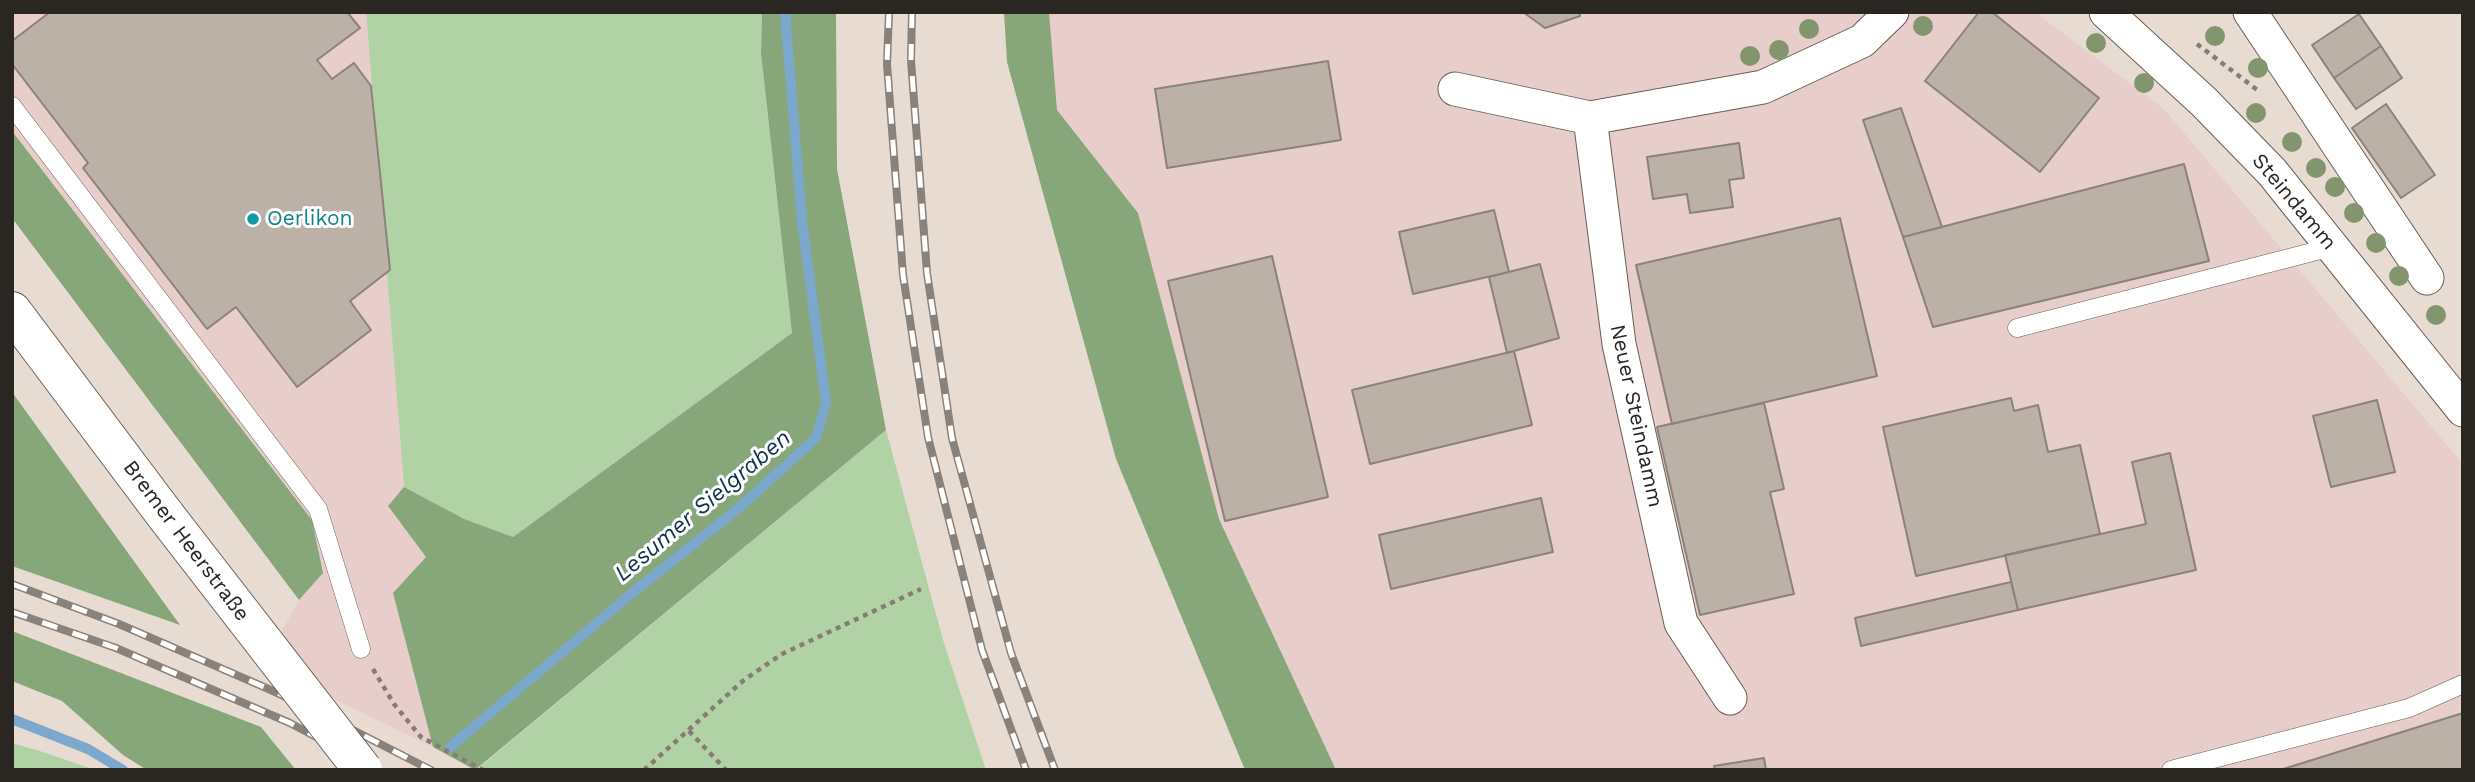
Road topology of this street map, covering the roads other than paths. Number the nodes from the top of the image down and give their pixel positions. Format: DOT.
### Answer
graph roads {
  1 [pos="1892,12"];
  2 [pos="2106,12"];
  3 [pos="2250,12"];
  4 [pos="1455,89"];
  5 [pos="12,106"];
  6 [pos="1590,118"];
  7 [pos="2332,247"];
  8 [pos="2427,278"];
  9 [pos="12,311"];
  10 [pos="2017,328"];
  11 [pos="2463,410"];
  12 [pos="360,649"];
  13 [pos="2463,684"];
  14 [pos="1730,698"];
  15 [pos="363,770"];
  16 [pos="2171,770"];
  1 -- 6 [label="street"];
  2 -- 7 [label="street, Steindamm"];
  3 -- 8 [label="street"];
  4 -- 6 [label="street"];
  5 -- 12 [label="lane"];
  6 -- 14 [label="street, Neuer Steindamm"];
  7 -- 10 [label="lane"];
  7 -- 11 [label="street, Steindamm"];
  9 -- 15 [label="main road, Bremer Heerstraße, bridge"];
  13 -- 16 [label="lane"];
}
